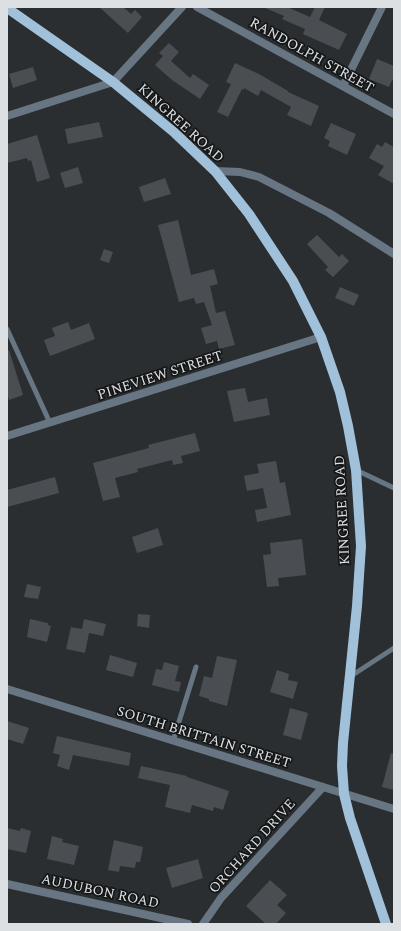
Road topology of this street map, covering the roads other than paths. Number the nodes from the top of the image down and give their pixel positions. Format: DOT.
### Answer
graph roads {
  1 [pos="182,7"];
  2 [pos="197,7"];
  3 [pos="382,7"];
  4 [pos="7,8"];
  5 [pos="113,82"];
  6 [pos="343,86"];
  7 [pos="394,114"];
  8 [pos="7,116"];
  9 [pos="215,171"];
  10 [pos="394,254"];
  11 [pos="7,329"];
  12 [pos="321,337"];
  13 [pos="50,423"];
  14 [pos="7,436"];
  15 [pos="356,470"];
  16 [pos="394,488"];
  17 [pos="394,648"];
  18 [pos="196,667"];
  19 [pos="350,677"];
  20 [pos="7,689"];
  21 [pos="173,741"];
  22 [pos="323,787"];
  23 [pos="344,794"];
  24 [pos="394,809"];
  25 [pos="7,884"];
  26 [pos="188,924"];
  27 [pos="203,924"];
  28 [pos="386,924"];
  1 -- 5 [label="street"];
  2 -- 6 [label="street, RANDOLPH STREET"];
  3 -- 6 [label="street"];
  4 -- 5 [label="main road, KINGREE ROAD"];
  5 -- 8 [label="street"];
  5 -- 9 [label="main road, KINGREE ROAD"];
  6 -- 7 [label="street, RANDOLPH STREET"];
  9 -- 10 [label="street"];
  9 -- 12 [label="main road, KINGREE ROAD"];
  11 -- 13 [label="lane"];
  12 -- 13 [label="street, PINEVIEW STREET"];
  12 -- 15 [label="main road, KINGREE ROAD"];
  13 -- 14 [label="street, PINEVIEW STREET"];
  15 -- 16 [label="lane"];
  15 -- 19 [label="main road, KINGREE ROAD"];
  17 -- 19 [label="lane"];
  18 -- 21 [label="lane"];
  19 -- 23 [label="main road, KINGREE ROAD"];
  20 -- 21 [label="street, SOUTH BRITTAIN STREET"];
  21 -- 22 [label="street, SOUTH BRITTAIN STREET"];
  22 -- 23 [label="street, SOUTH BRITTAIN STREET"];
  22 -- 27 [label="street, ORCHARD DRIVE"];
  23 -- 24 [label="street, SOUTH BRITTAIN STREET"];
  23 -- 28 [label="main road, KINGREE ROAD"];
  25 -- 26 [label="street, AUDUBON ROAD"];
}
